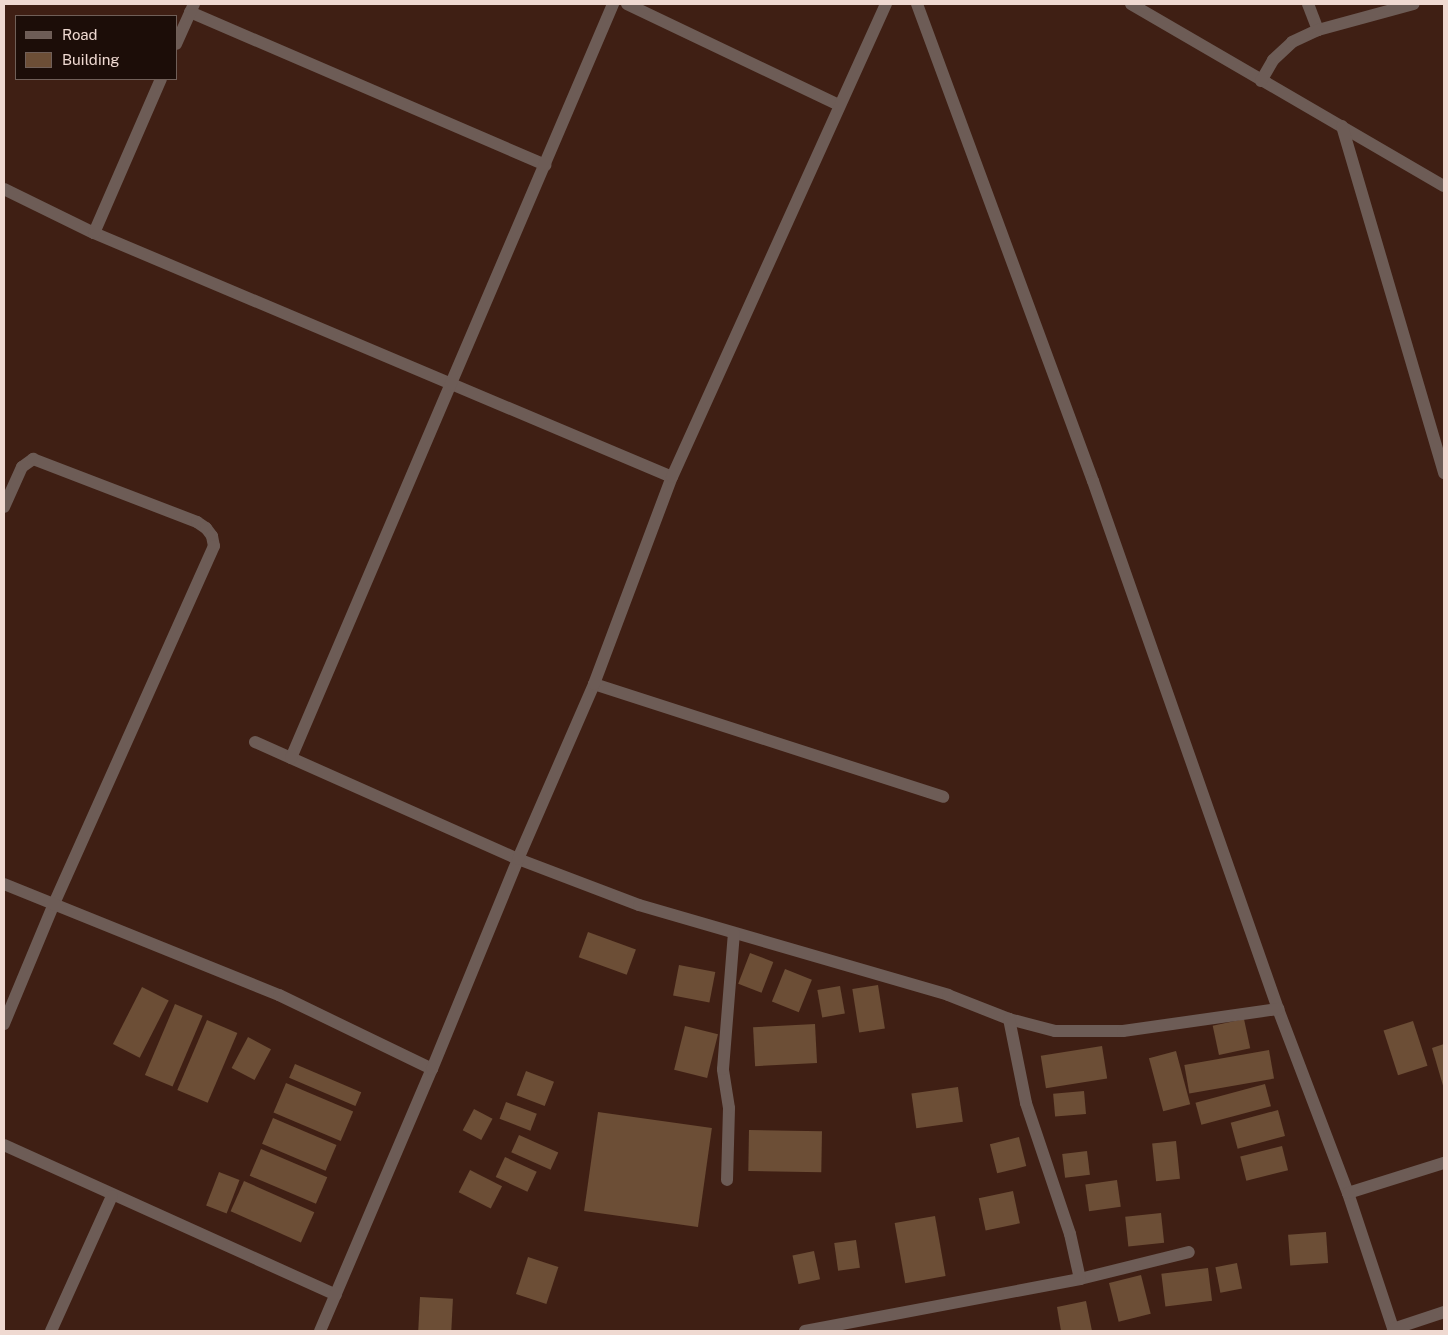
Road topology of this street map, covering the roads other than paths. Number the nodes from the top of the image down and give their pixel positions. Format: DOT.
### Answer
graph roads {
  1 [pos="613,4"];
  2 [pos="627,4"];
  3 [pos="886,4"];
  4 [pos="917,4"];
  5 [pos="1131,4"];
  6 [pos="1308,4"];
  7 [pos="1414,4"];
  8 [pos="192,8"];
  9 [pos="1318,30"];
  10 [pos="178,40"];
  11 [pos="161,80"];
  12 [pos="1261,81"];
  13 [pos="839,106"];
  14 [pos="1342,126"];
  15 [pos="545,165"];
  16 [pos="1444,186"];
  17 [pos="4,189"];
  18 [pos="94,233"];
  19 [pos="452,383"];
  20 [pos="1444,473"];
  21 [pos="672,477"];
  22 [pos="4,507"];
  23 [pos="594,684"];
  24 [pos="255,742"];
  25 [pos="291,758"];
  26 [pos="942,797"];
  27 [pos="518,858"];
  28 [pos="4,884"];
  29 [pos="53,906"];
  30 [pos="734,933"];
  31 [pos="1278,1009"];
  32 [pos="1008,1019"];
  33 [pos="4,1024"];
  34 [pos="432,1069"];
  35 [pos="4,1145"];
  36 [pos="1444,1163"];
  37 [pos="727,1180"];
  38 [pos="1348,1193"];
  39 [pos="112,1196"];
  40 [pos="1189,1252"];
  41 [pos="1080,1280"];
  42 [pos="336,1295"];
  43 [pos="1444,1312"];
  44 [pos="1394,1330"];
  45 [pos="51,1331"];
  46 [pos="320,1331"];
  47 [pos="805,1331"];
  1 -- 15 [label="street"];
  2 -- 13 [label="street"];
  3 -- 13 [label="street"];
  4 -- 31 [label="street"];
  5 -- 12 [label="street"];
  6 -- 9 [label="street"];
  7 -- 9 [label="street"];
  8 -- 10 [label="street"];
  8 -- 15 [label="street"];
  9 -- 12 [label="street"];
  11 -- 18 [label="street"];
  12 -- 14 [label="street"];
  13 -- 21 [label="street"];
  14 -- 16 [label="street"];
  14 -- 20 [label="street"];
  15 -- 19 [label="street"];
  17 -- 18 [label="street"];
  18 -- 19 [label="street"];
  19 -- 21 [label="street"];
  19 -- 25 [label="street"];
  21 -- 23 [label="street"];
  22 -- 29 [label="street"];
  23 -- 26 [label="street"];
  23 -- 27 [label="street"];
  24 -- 25 [label="street"];
  25 -- 27 [label="street"];
  27 -- 30 [label="street"];
  27 -- 34 [label="street"];
  28 -- 29 [label="street"];
  29 -- 33 [label="street"];
  29 -- 34 [label="street"];
  30 -- 32 [label="street"];
  30 -- 37 [label="street"];
  31 -- 32 [label="street"];
  31 -- 38 [label="street"];
  32 -- 41 [label="street"];
  34 -- 42 [label="street"];
  35 -- 39 [label="street"];
  36 -- 38 [label="street"];
  38 -- 44 [label="street"];
  39 -- 42 [label="street"];
  39 -- 45 [label="street"];
  40 -- 41 [label="street"];
  41 -- 47 [label="street"];
  42 -- 46 [label="street"];
  43 -- 44 [label="street"];
}
